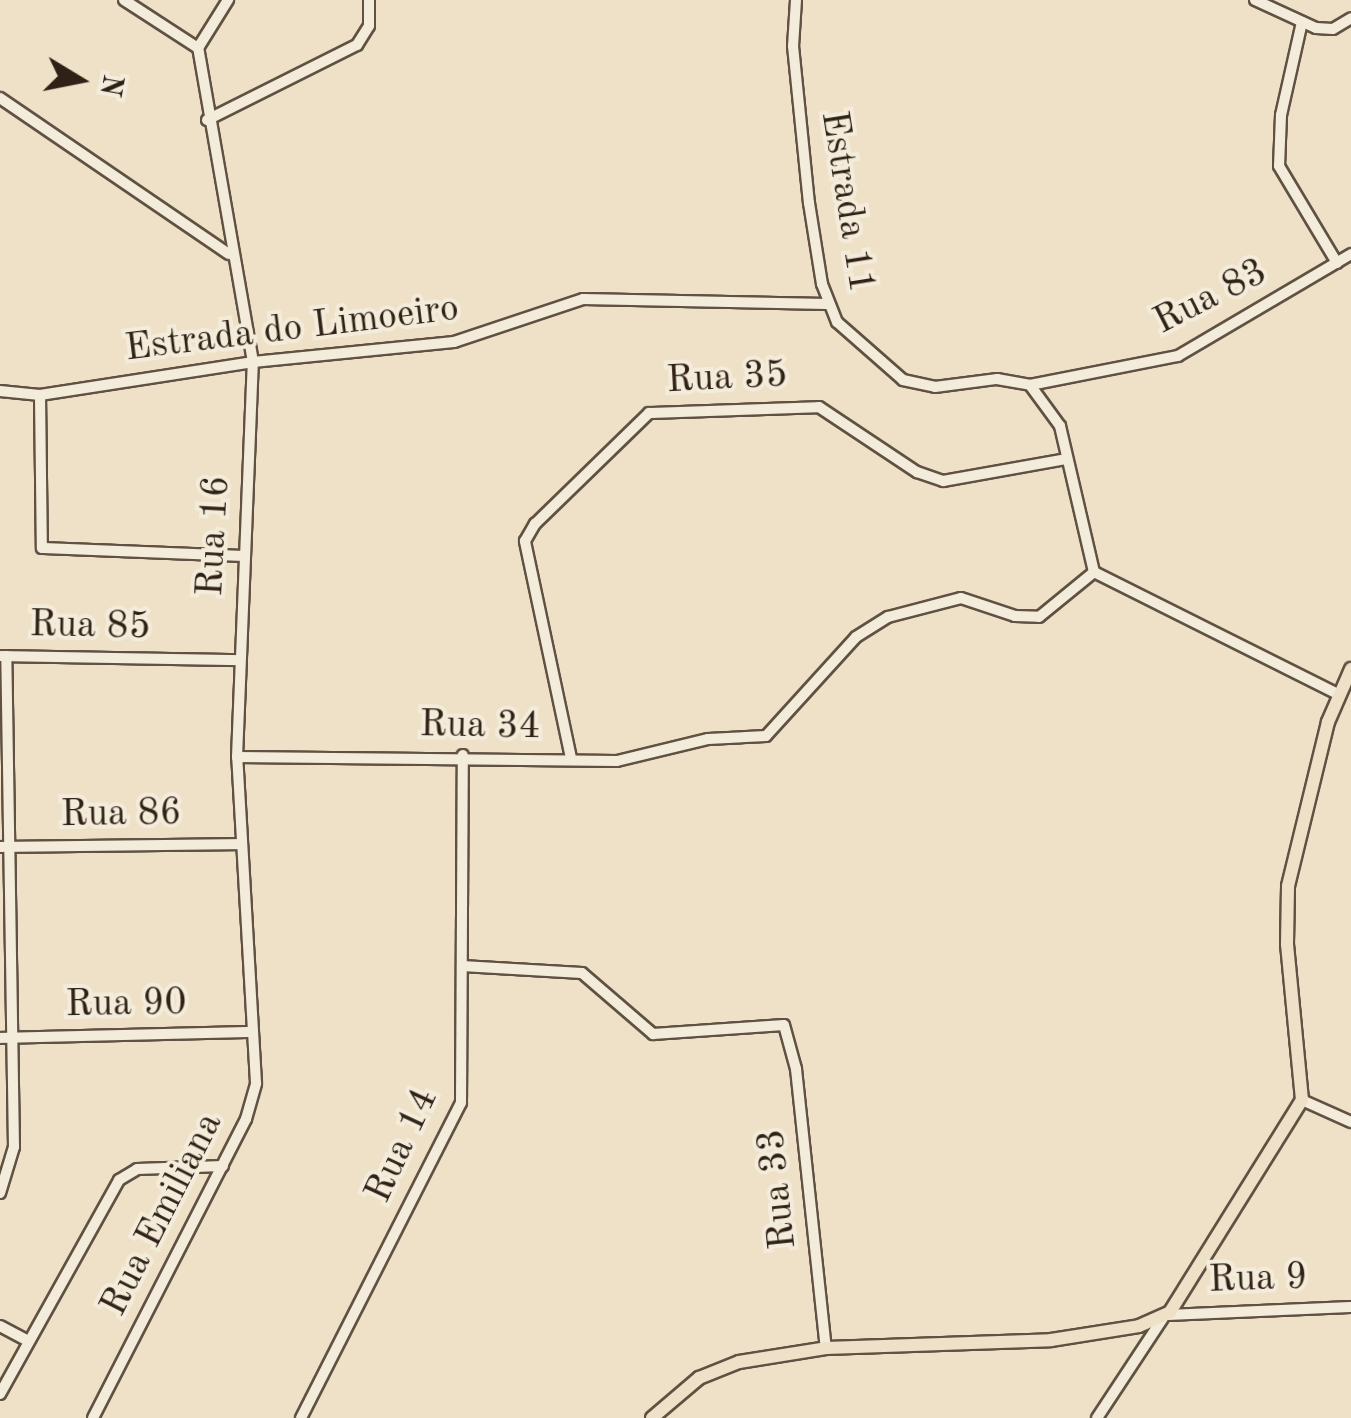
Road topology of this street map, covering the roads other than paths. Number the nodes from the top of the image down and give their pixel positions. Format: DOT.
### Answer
graph roads {
  1 [pos="124,0"];
  2 [pos="228,0"];
  3 [pos="369,0"];
  4 [pos="796,0"];
  5 [pos="1255,0"];
  6 [pos="1351,18"];
  7 [pos="1302,22"];
  8 [pos="198,48"];
  9 [pos="0,98"];
  10 [pos="207,120"];
  11 [pos="230,254"];
  12 [pos="1351,254"];
  13 [pos="1336,263"];
  14 [pos="827,304"];
  15 [pos="253,362"];
  16 [pos="1030,385"];
  17 [pos="0,391"];
  18 [pos="40,395"];
  19 [pos="1066,459"];
  20 [pos="245,556"];
  21 [pos="1094,572"];
  22 [pos="3,656"];
  23 [pos="240,660"];
  24 [pos="1351,669"];
  25 [pos="1336,693"];
  26 [pos="4,748"];
  27 [pos="237,756"];
  28 [pos="463,756"];
  29 [pos="571,758"];
  30 [pos="242,844"];
  31 [pos="6,846"];
  32 [pos="462,966"];
  33 [pos="253,1032"];
  34 [pos="5,1038"];
  35 [pos="1302,1100"];
  36 [pos="1351,1122"];
  37 [pos="223,1166"];
  38 [pos="5,1170"];
  39 [pos="0,1192"];
  40 [pos="1351,1307"];
  41 [pos="1165,1317"];
  42 [pos="0,1326"];
  43 [pos="28,1341"];
  44 [pos="826,1348"];
  45 [pos="0,1394"];
  46 [pos="93,1418"];
  47 [pos="302,1418"];
  48 [pos="652,1418"];
  49 [pos="1097,1418"];
  1 -- 8 [label="street"];
  2 -- 8 [label="street"];
  3 -- 10 [label="street"];
  4 -- 14 [label="street, Estrada 11"];
  5 -- 7 [label="street"];
  6 -- 7 [label="street"];
  7 -- 13 [label="street"];
  8 -- 10 [label="street, Rua 16"];
  9 -- 11 [label="street"];
  10 -- 11 [label="street, Rua 16"];
  11 -- 15 [label="street, Rua 16"];
  12 -- 13 [label="street, Rua 83"];
  13 -- 16 [label="street, Rua 83"];
  14 -- 15 [label="street, Estrada do Limoeiro"];
  14 -- 16 [label="street, Estrada 11"];
  15 -- 18 [label="street, Estrada do Limoeiro"];
  15 -- 20 [label="street, Rua 16"];
  16 -- 19 [label="street"];
  17 -- 18 [label="street, Estrada do Limoeiro"];
  18 -- 20 [label="street"];
  19 -- 21 [label="street"];
  19 -- 29 [label="street, Rua 35"];
  20 -- 23 [label="street, Rua 16"];
  21 -- 25 [label="street"];
  21 -- 29 [label="street, Rua 34"];
  22 -- 23 [label="street, Rua 85"];
  22 -- 26 [label="street"];
  23 -- 27 [label="street, Rua 16"];
  24 -- 25 [label="main road"];
  25 -- 35 [label="main road"];
  26 -- 31 [label="street"];
  27 -- 28 [label="street, Rua 34"];
  27 -- 30 [label="street, Rua 16"];
  28 -- 29 [label="street, Rua 34"];
  28 -- 32 [label="street, Rua 14"];
  30 -- 31 [label="street, Rua 86"];
  30 -- 33 [label="street, Rua 16"];
  31 -- 34 [label="street"];
  32 -- 44 [label="street, Rua 33"];
  32 -- 47 [label="street, Rua 14"];
  33 -- 34 [label="street, Rua 90"];
  33 -- 37 [label="street, Rua Emiliana"];
  34 -- 38 [label="street"];
  35 -- 36 [label="street"];
  35 -- 41 [label="main road"];
  37 -- 43 [label="street"];
  37 -- 46 [label="street, Rua Emiliana"];
  38 -- 39 [label="street"];
  40 -- 41 [label="street, Rua 9"];
  41 -- 44 [label="main road"];
  41 -- 49 [label="street"];
  42 -- 43 [label="street"];
  43 -- 45 [label="street"];
  44 -- 48 [label="main road"];
}
